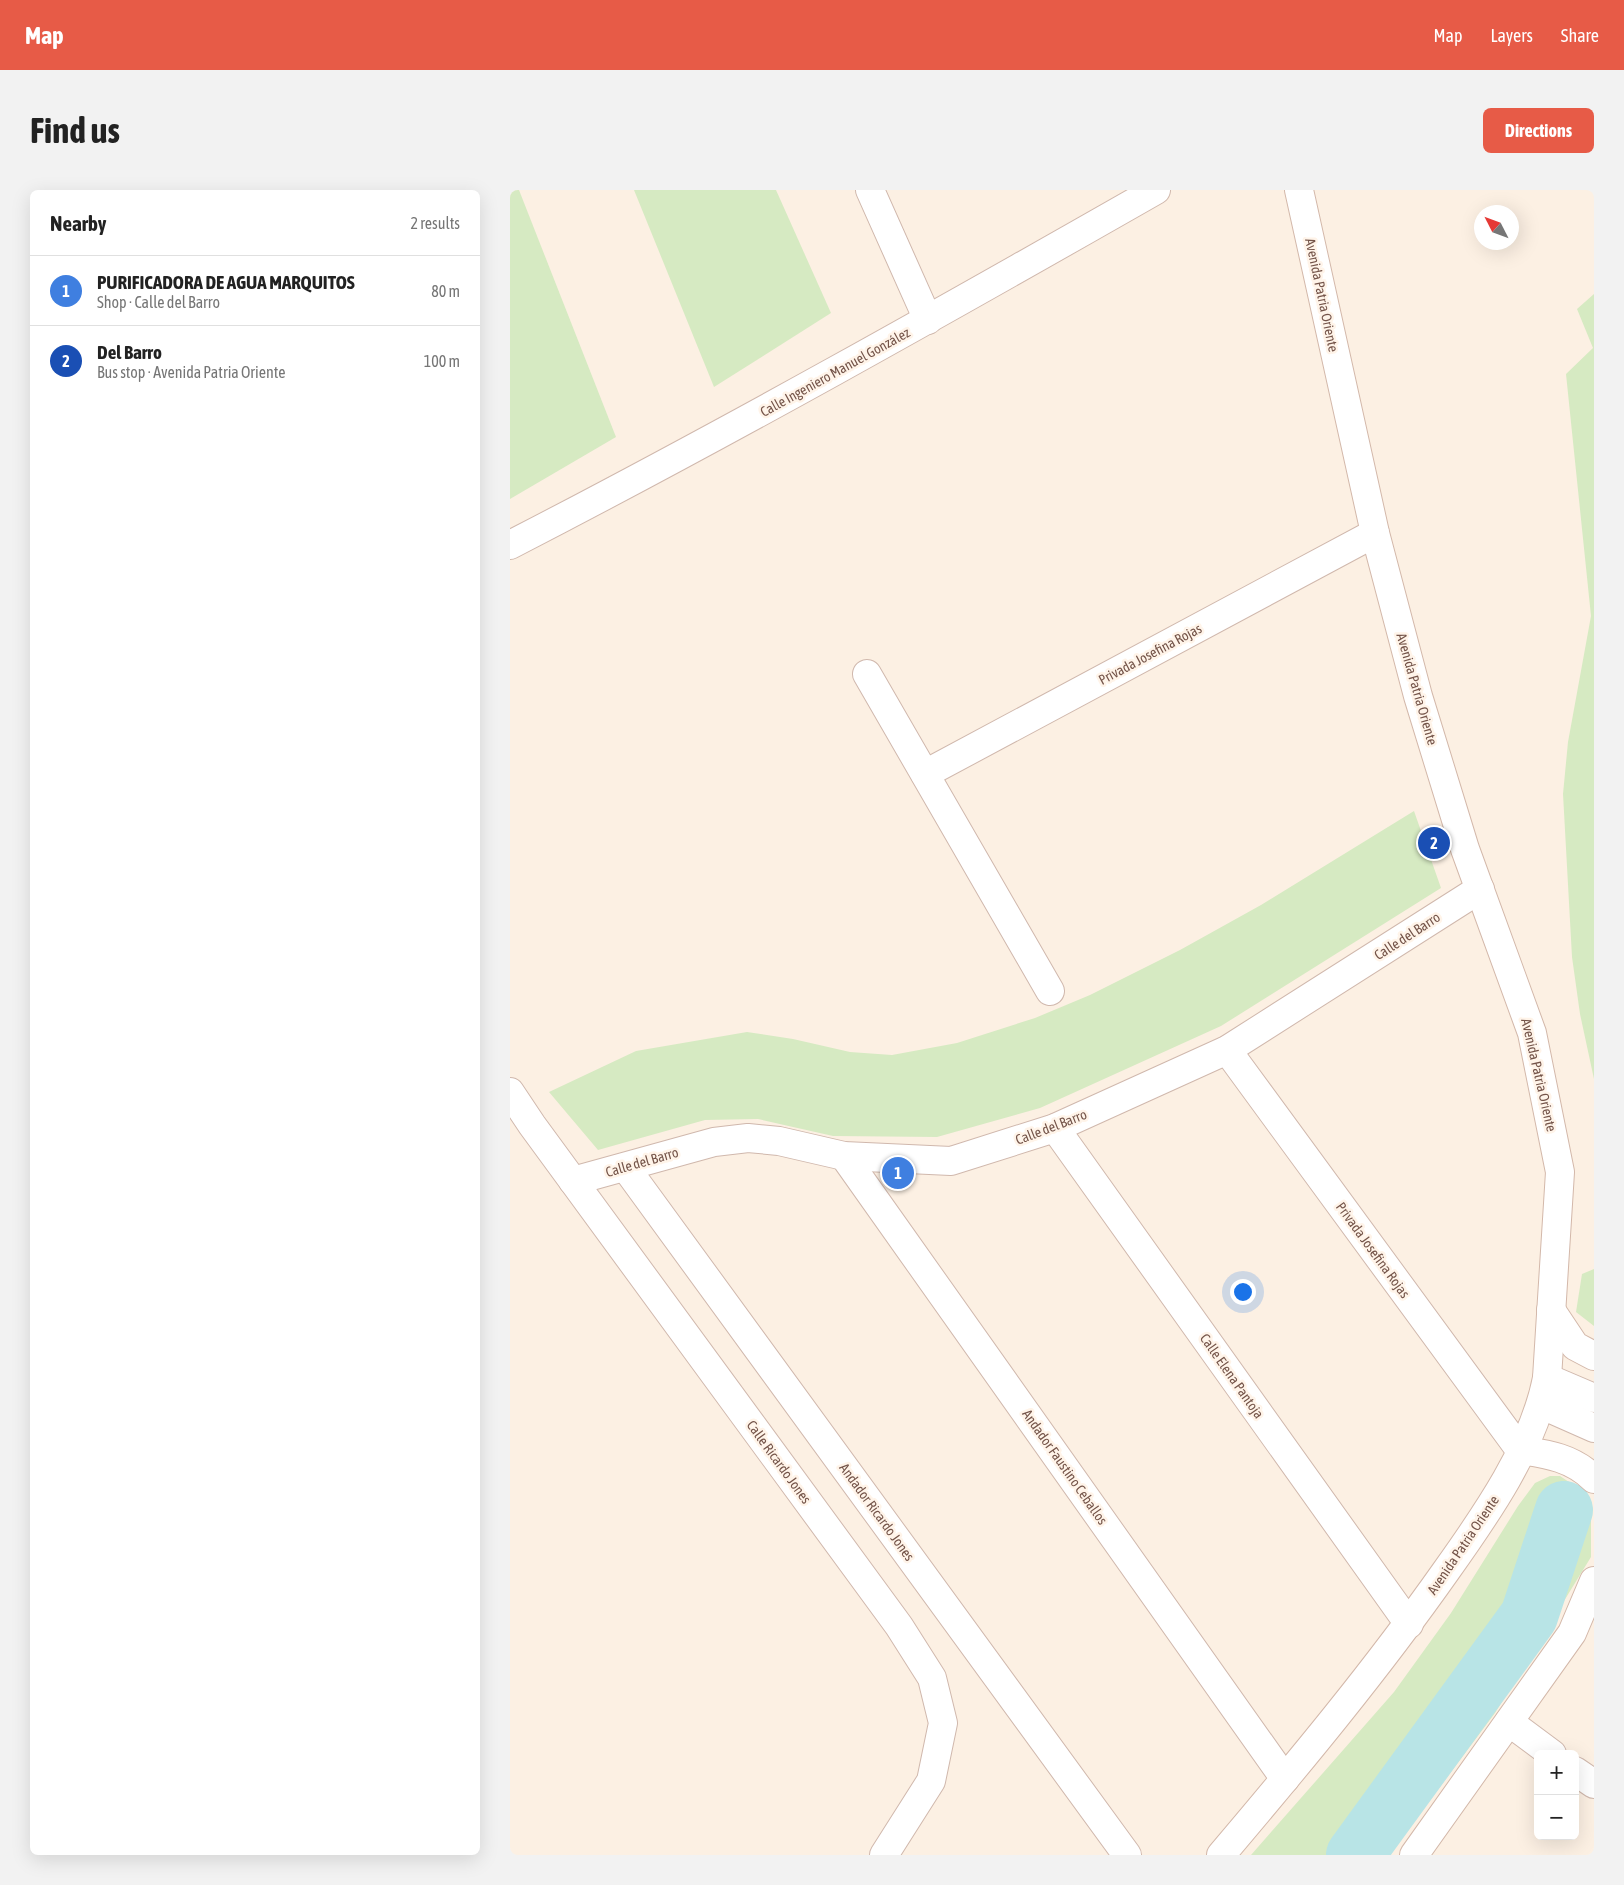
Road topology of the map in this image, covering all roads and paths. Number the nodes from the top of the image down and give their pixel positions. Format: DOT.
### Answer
graph roads {
  1 [pos="870,190"];
  2 [pos="1156,190"];
  3 [pos="1299,190"];
  4 [pos="928,320"];
  5 [pos="1375,533"];
  6 [pos="510,545"];
  7 [pos="867,674"];
  8 [pos="925,774"];
  9 [pos="1480,890"];
  10 [pos="1050,991"];
  11 [pos="1227,1050"];
  12 [pos="510,1092"];
  13 [pos="1055,1128"];
  14 [pos="844,1156"];
  15 [pos="626,1168"];
  16 [pos="573,1181"];
  17 [pos="1551,1310"];
  18 [pos="1594,1356"];
  19 [pos="1546,1378"];
  20 [pos="1594,1398"];
  21 [pos="1542,1405"];
  22 [pos="1594,1428"];
  23 [pos="1520,1450"];
  24 [pos="1594,1479"];
  25 [pos="1594,1581"];
  26 [pos="1409,1624"];
  27 [pos="1509,1722"];
  28 [pos="1547,1750"];
  29 [pos="1579,1774"];
  30 [pos="1285,1780"];
  31 [pos="1594,1784"];
  32 [pos="884,1855"];
  33 [pos="1127,1855"];
  34 [pos="1221,1855"];
  35 [pos="1414,1855"];
  1 -- 4 [label="street"];
  2 -- 4 [label="street, Calle Ingeniero Manuel González"];
  3 -- 5 [label="street, Avenida Patria Oriente"];
  4 -- 6 [label="street, Calle Ingeniero Manuel González"];
  5 -- 8 [label="street, Privada Josefina Rojas"];
  5 -- 9 [label="street, Avenida Patria Oriente"];
  7 -- 8 [label="street"];
  8 -- 10 [label="street"];
  9 -- 11 [label="street, Calle del Barro"];
  9 -- 17 [label="street, Avenida Patria Oriente"];
  11 -- 13 [label="street, Calle del Barro"];
  11 -- 23 [label="street, Privada Josefina Rojas"];
  12 -- 16 [label="street, Calle Ricardo Jones"];
  13 -- 14 [label="street, Calle del Barro"];
  13 -- 26 [label="street, Calle Elena Pantoja"];
  14 -- 15 [label="street, Calle del Barro"];
  14 -- 30 [label="street, Andador Faustino Ceballos"];
  15 -- 16 [label="street, Calle del Barro"];
  15 -- 33 [label="street, Andador Ricardo Jones"];
  16 -- 32 [label="street, Calle Ricardo Jones"];
  17 -- 18 [label="street"];
  17 -- 19 [label="street, Avenida Patria Oriente"];
  19 -- 20 [label="street"];
  19 -- 21 [label="street, Avenida Patria Oriente"];
  21 -- 22 [label="street"];
  21 -- 23 [label="street, Avenida Patria Oriente"];
  23 -- 24 [label="street"];
  23 -- 26 [label="street, Avenida Patria Oriente"];
  25 -- 27 [label="street"];
  26 -- 30 [label="street, Avenida Patria Oriente"];
  27 -- 28 [label="street"];
  27 -- 35 [label="street"];
  29 -- 31 [label="street"];
  30 -- 34 [label="street, Avenida Patria Oriente"];
}
